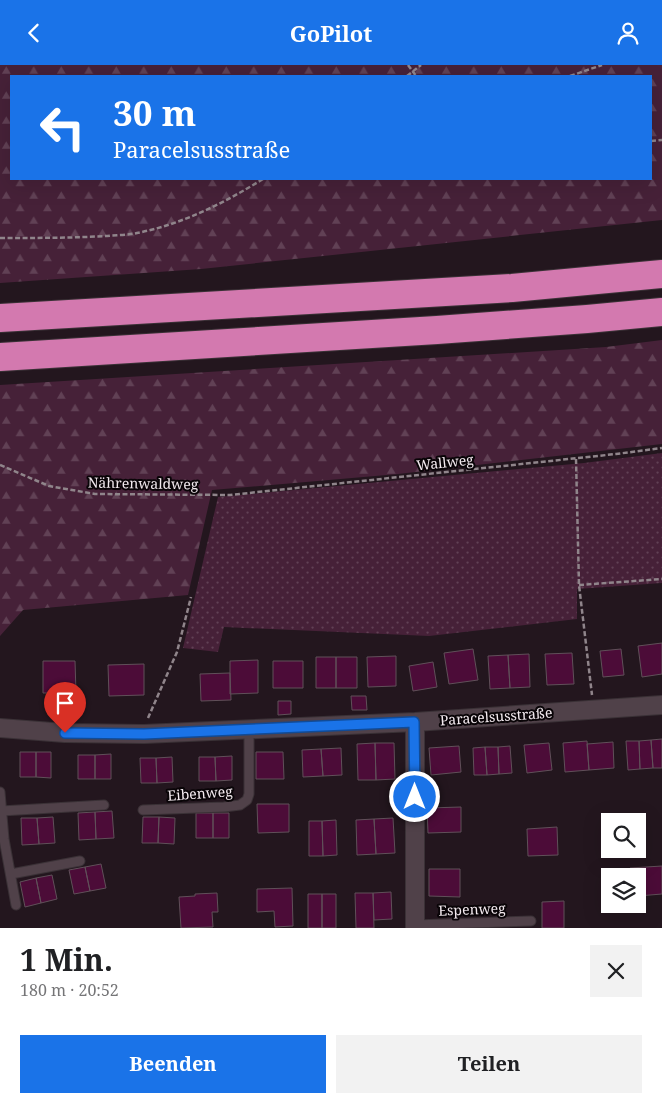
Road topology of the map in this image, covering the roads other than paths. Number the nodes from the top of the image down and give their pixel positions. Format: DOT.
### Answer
graph roads {
  1 [pos="662,273"];
  2 [pos="662,312"];
  3 [pos="0,319"];
  4 [pos="0,357"];
  5 [pos="662,705"];
  6 [pos="414,722"];
  7 [pos="0,728"];
  8 [pos="249,729"];
  9 [pos="0,792"];
  10 [pos="104,805"];
  11 [pos="143,810"];
  12 [pos="1,811"];
  13 [pos="80,861"];
  14 [pos="11,874"];
  15 [pos="16,905"];
  16 [pos="531,921"];
  17 [pos="415,927"];
  1 -- 3 [label="highway"];
  2 -- 4 [label="highway"];
  5 -- 6 [label="street, Paracelsusstraße"];
  6 -- 8 [label="street, Paracelsusstraße"];
  6 -- 17 [label="street"];
  7 -- 8 [label="street, Paracelsusstraße"];
  8 -- 11 [label="lane, Eibenweg"];
  9 -- 12 [label="lane"];
  10 -- 12 [label="lane"];
  12 -- 14 [label="lane"];
  13 -- 14 [label="lane"];
  14 -- 15 [label="lane"];
  16 -- 17 [label="lane, Espenweg"];
}
